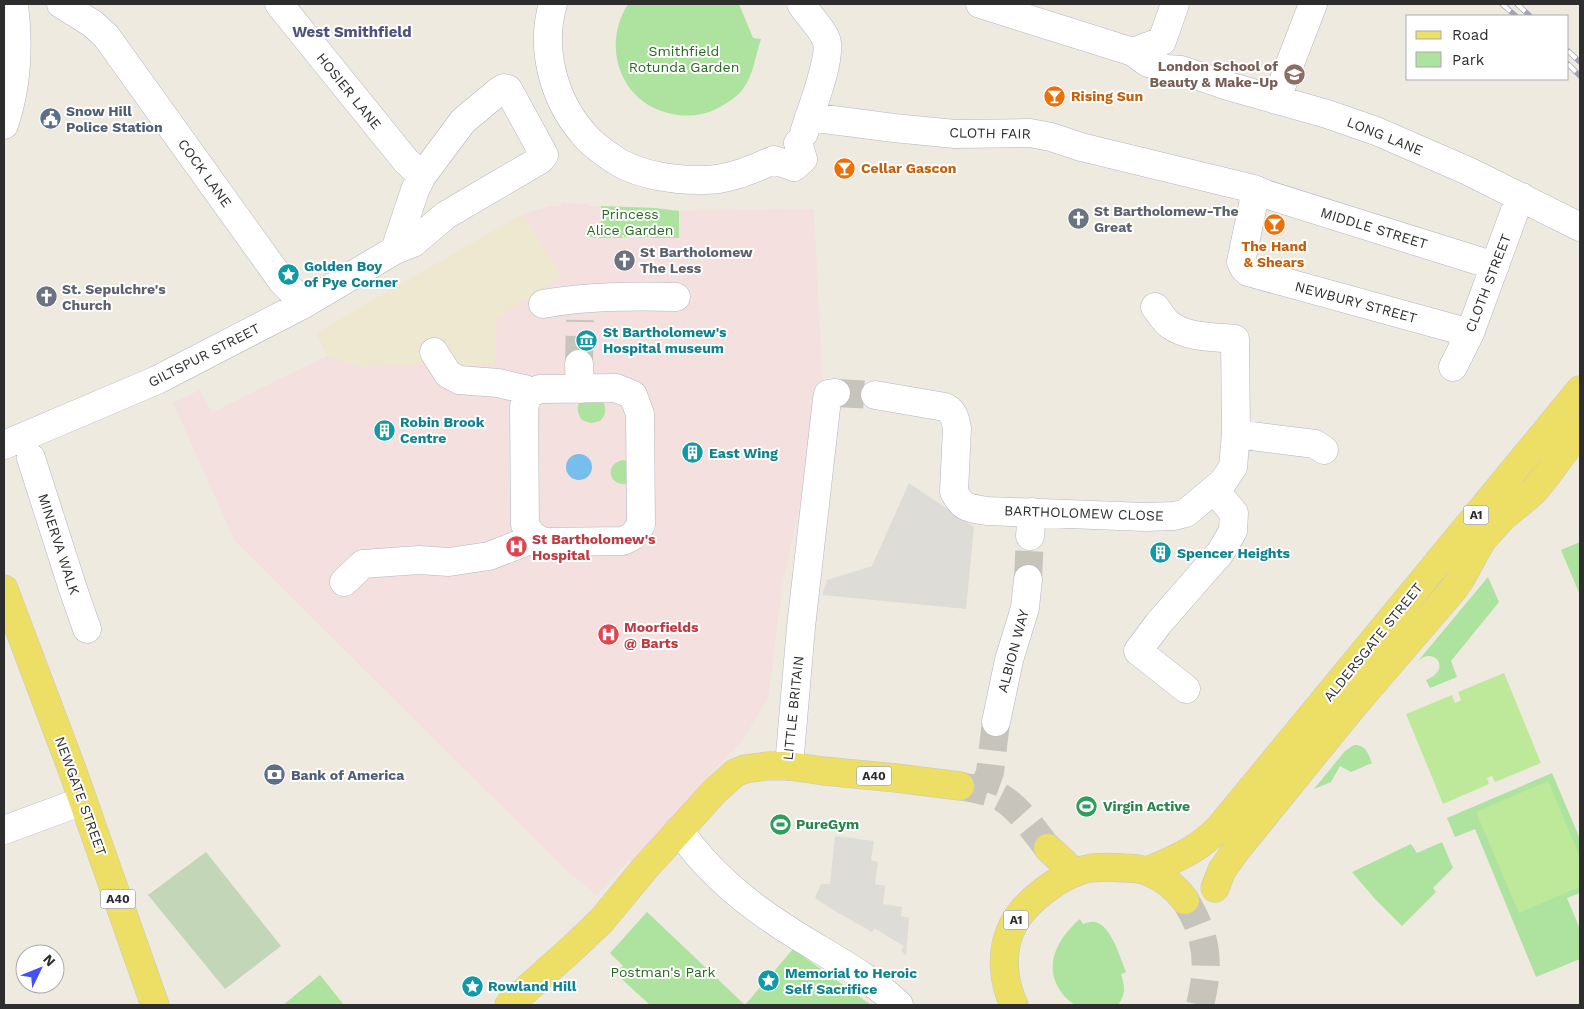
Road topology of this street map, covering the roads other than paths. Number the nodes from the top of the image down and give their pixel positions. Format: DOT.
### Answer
graph roads {
  1 [pos="14,4"];
  2 [pos="61,4"];
  3 [pos="279,4"];
  4 [pos="552,4"];
  5 [pos="801,4"];
  6 [pos="980,4"];
  7 [pos="1175,4"];
  8 [pos="1313,4"];
  9 [pos="1162,41"];
  10 [pos="1133,52"];
  11 [pos="1180,70"];
  12 [pos="1276,100"];
  13 [pos="809,117"];
  14 [pos="4,125"];
  15 [pos="422,176"];
  16 [pos="1254,189"];
  17 [pos="1522,197"];
  18 [pos="1580,227"];
  19 [pos="395,250"];
  20 [pos="1495,266"];
  21 [pos="676,297"];
  22 [pos="304,304"];
  23 [pos="543,304"];
  24 [pos="1155,307"];
  25 [pos="1470,333"];
  26 [pos="434,352"];
  27 [pos="1453,367"];
  28 [pos="1580,390"];
  29 [pos="836,393"];
  30 [pos="528,395"];
  31 [pos="875,396"];
  32 [pos="1580,430"];
  33 [pos="1236,434"];
  34 [pos="4,445"];
  35 [pos="1324,450"];
  36 [pos="31,458"];
  37 [pos="1215,490"];
  38 [pos="532,535"];
  39 [pos="1028,579"];
  40 [pos="344,582"];
  41 [pos="4,589"];
  42 [pos="87,629"];
  43 [pos="1186,689"];
  44 [pos="996,722"];
  45 [pos="789,766"];
  46 [pos="960,786"];
  47 [pos="83,800"];
  48 [pos="4,830"];
  49 [pos="680,830"];
  50 [pos="1048,848"];
  51 [pos="1148,871"];
  52 [pos="1075,873"];
  53 [pos="1215,888"];
  54 [pos="1185,900"];
  55 [pos="156,1002"];
  56 [pos="509,1005"];
  57 [pos="899,1005"];
  58 [pos="1014,1005"];
  1 -- 14 [label="street"];
  2 -- 22 [label="street, COCK LANE"];
  3 -- 15 [label="street, HOSIER LANE"];
  4 -- 13 [label="street"];
  5 -- 13 [label="street"];
  6 -- 10 [label="street, LONG LANE"];
  7 -- 9 [label="street"];
  8 -- 12 [label="street"];
  9 -- 10 [label="street"];
  9 -- 11 [label="street"];
  10 -- 11 [label="street, LONG LANE"];
  11 -- 12 [label="street, LONG LANE"];
  12 -- 17 [label="street, LONG LANE"];
  13 -- 16 [label="street, CLOTH FAIR"];
  15 -- 19 [label="street"];
  15 -- 19 [label="street"];
  16 -- 20 [label="street, MIDDLE STREET"];
  16 -- 25 [label="street, NEWBURY STREET"];
  17 -- 18 [label="street, LONG LANE"];
  17 -- 20 [label="street, CLOTH STREET"];
  19 -- 22 [label="street, GILTSPUR STREET"];
  20 -- 25 [label="street, CLOTH STREET"];
  21 -- 23 [label="street"];
  22 -- 34 [label="street, GILTSPUR STREET"];
  24 -- 33 [label="street, BARTHOLOMEW CLOSE"];
  25 -- 27 [label="street, CLOTH STREET"];
  26 -- 30 [label="street"];
  28 -- 51 [label="main road, ALDERSGATE STREET / A1"];
  29 -- 45 [label="street, LITTLE BRITAIN"];
  30 -- 38 [label="street"];
  30 -- 38 [label="street"];
  31 -- 37 [label="street, BARTHOLOMEW CLOSE"];
  32 -- 53 [label="main road, ALDERSGATE STREET / A1"];
  33 -- 35 [label="street"];
  33 -- 37 [label="street, BARTHOLOMEW CLOSE"];
  36 -- 42 [label="street, MINERVA WALK"];
  37 -- 43 [label="street"];
  38 -- 40 [label="street"];
  39 -- 44 [label="street, ALBION WAY"];
  41 -- 47 [label="main road, NEWGATE STREET / A40"];
  45 -- 46 [label="main road, A40"];
  45 -- 49 [label="main road, LITTLE BRITAIN / A40"];
  47 -- 48 [label="street"];
  47 -- 55 [label="main road, NEWGATE STREET / A40"];
  49 -- 56 [label="main road, A40"];
  49 -- 57 [label="street"];
  50 -- 52 [label="main road"];
  51 -- 52 [label="main road, A1"];
  51 -- 54 [label="main road, A1"];
  52 -- 58 [label="main road, A1"];
}
